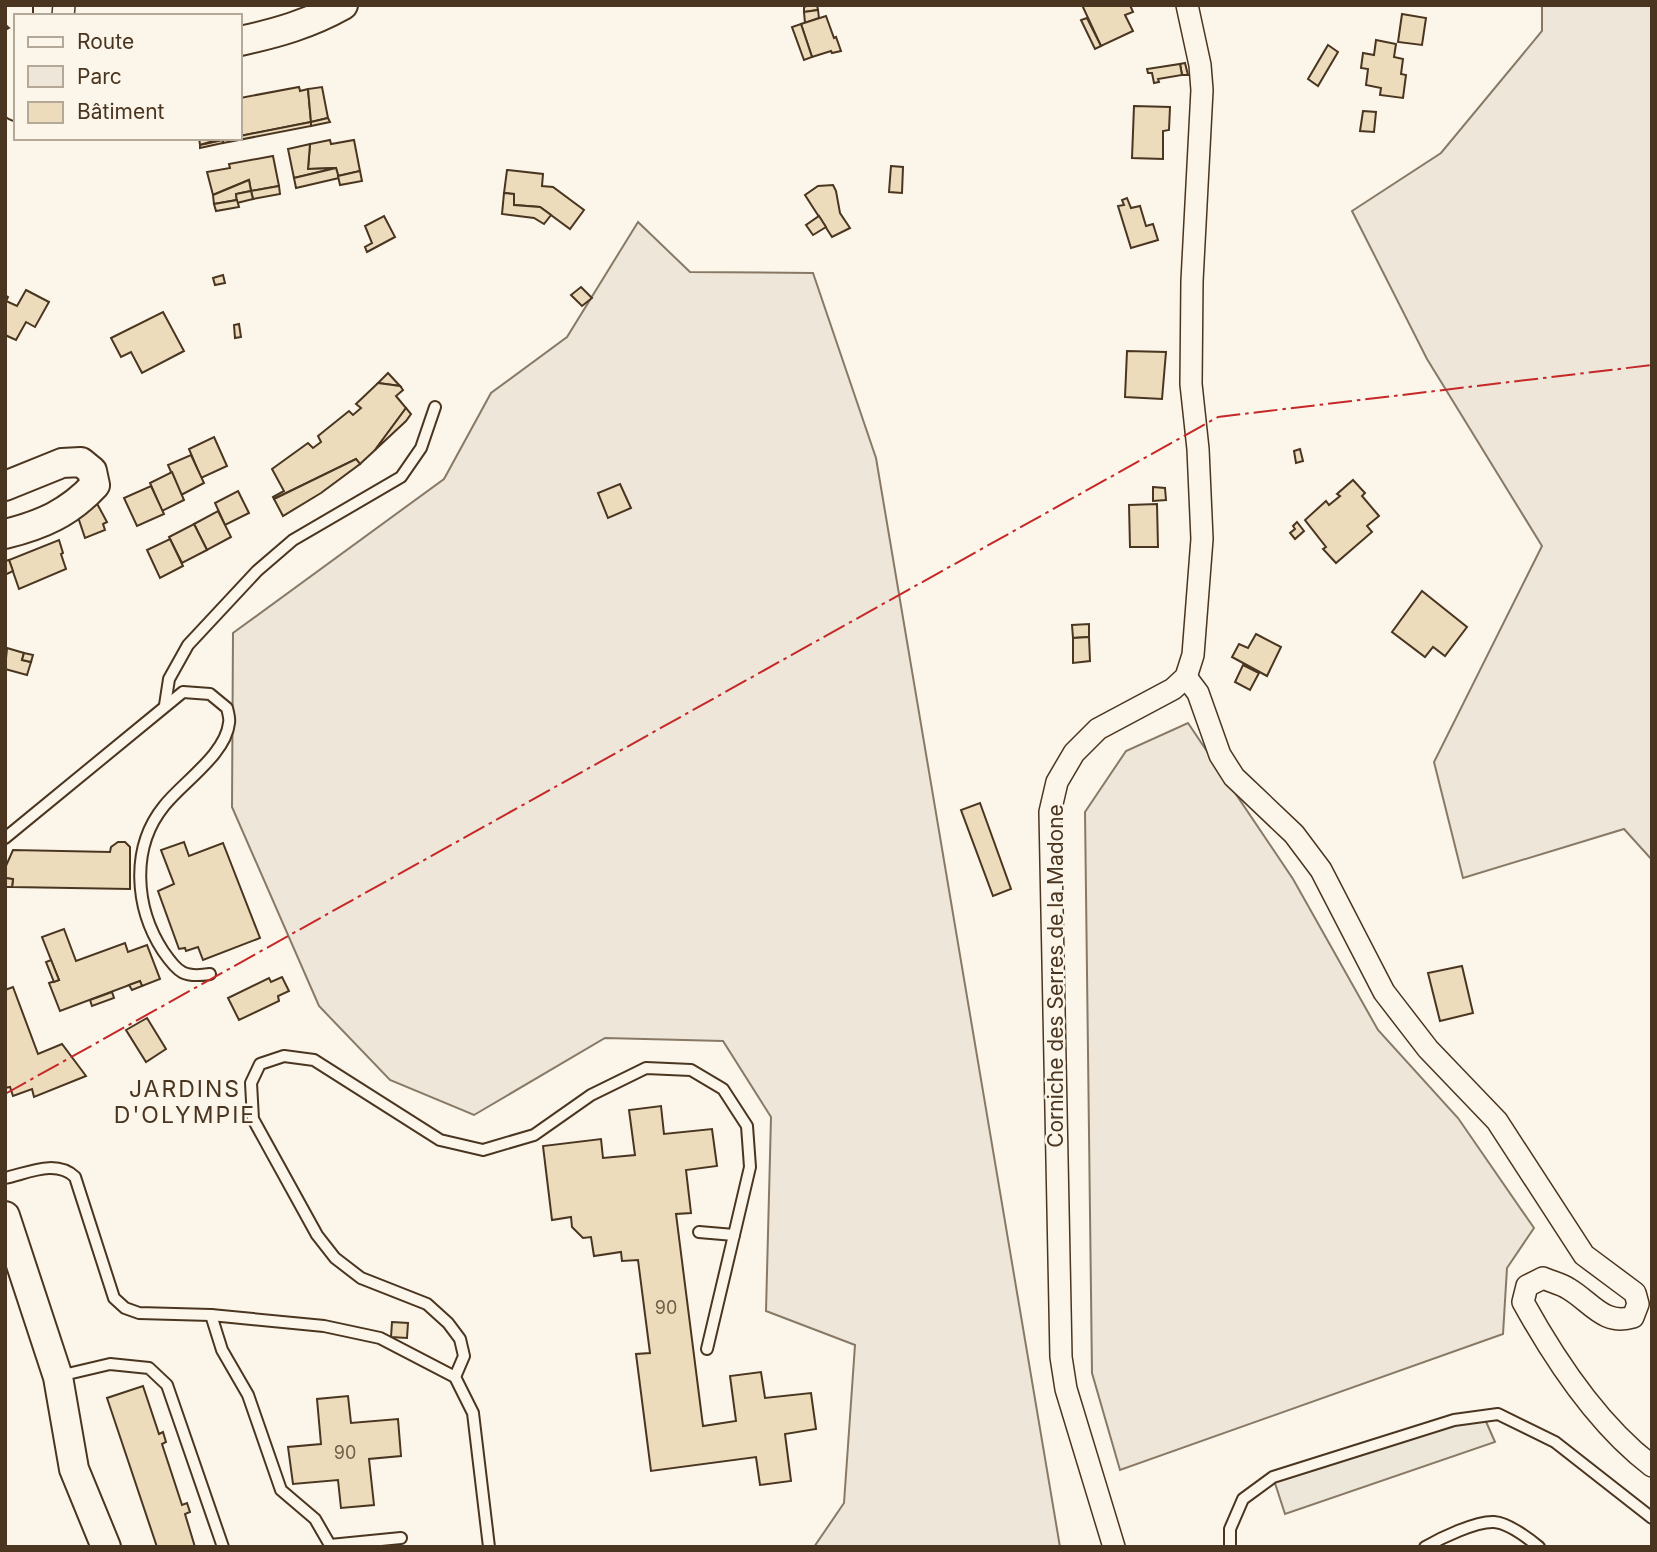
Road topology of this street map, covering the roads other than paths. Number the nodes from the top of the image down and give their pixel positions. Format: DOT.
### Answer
graph roads {
  1 [pos="342,5"];
  2 [pos="1187,5"];
  3 [pos="242,41"];
  4 [pos="14,59"];
  5 [pos="14,98"];
  6 [pos="435,407"];
  7 [pos="5,486"];
  8 [pos="5,534"];
  9 [pos="1186,677"];
  10 [pos="165,705"];
  11 [pos="5,838"];
  12 [pos="210,974"];
  13 [pos="5,1178"];
  14 [pos="5,1216"];
  15 [pos="699,1233"];
  16 [pos="734,1234"];
  17 [pos="211,1315"];
  18 [pos="707,1349"];
  19 [pos="58,1377"];
  20 [pos="455,1377"];
  21 [pos="1652,1466"];
  22 [pos="1652,1518"];
  23 [pos="401,1538"];
  24 [pos="106,1547"];
  25 [pos="223,1547"];
  26 [pos="489,1547"];
  27 [pos="1114,1547"];
  28 [pos="1230,1547"];
  29 [pos="1425,1547"];
  30 [pos="1539,1547"];
  1 -- 3 [label="street"];
  2 -- 9 [label="street"];
  4 -- 5 [label="street"];
  6 -- 10 [label="lane"];
  7 -- 8 [label="street"];
  9 -- 21 [label="street"];
  9 -- 27 [label="street, Corniche des Serres de la Madone"];
  10 -- 11 [label="lane"];
  10 -- 12 [label="lane"];
  13 -- 17 [label="lane"];
  14 -- 19 [label="street"];
  15 -- 16 [label="lane"];
  16 -- 18 [label="lane"];
  16 -- 20 [label="lane"];
  17 -- 20 [label="lane"];
  17 -- 23 [label="lane"];
  19 -- 24 [label="street"];
  19 -- 25 [label="lane"];
  20 -- 26 [label="lane"];
  22 -- 28 [label="lane"];
  29 -- 30 [label="lane"];
}
